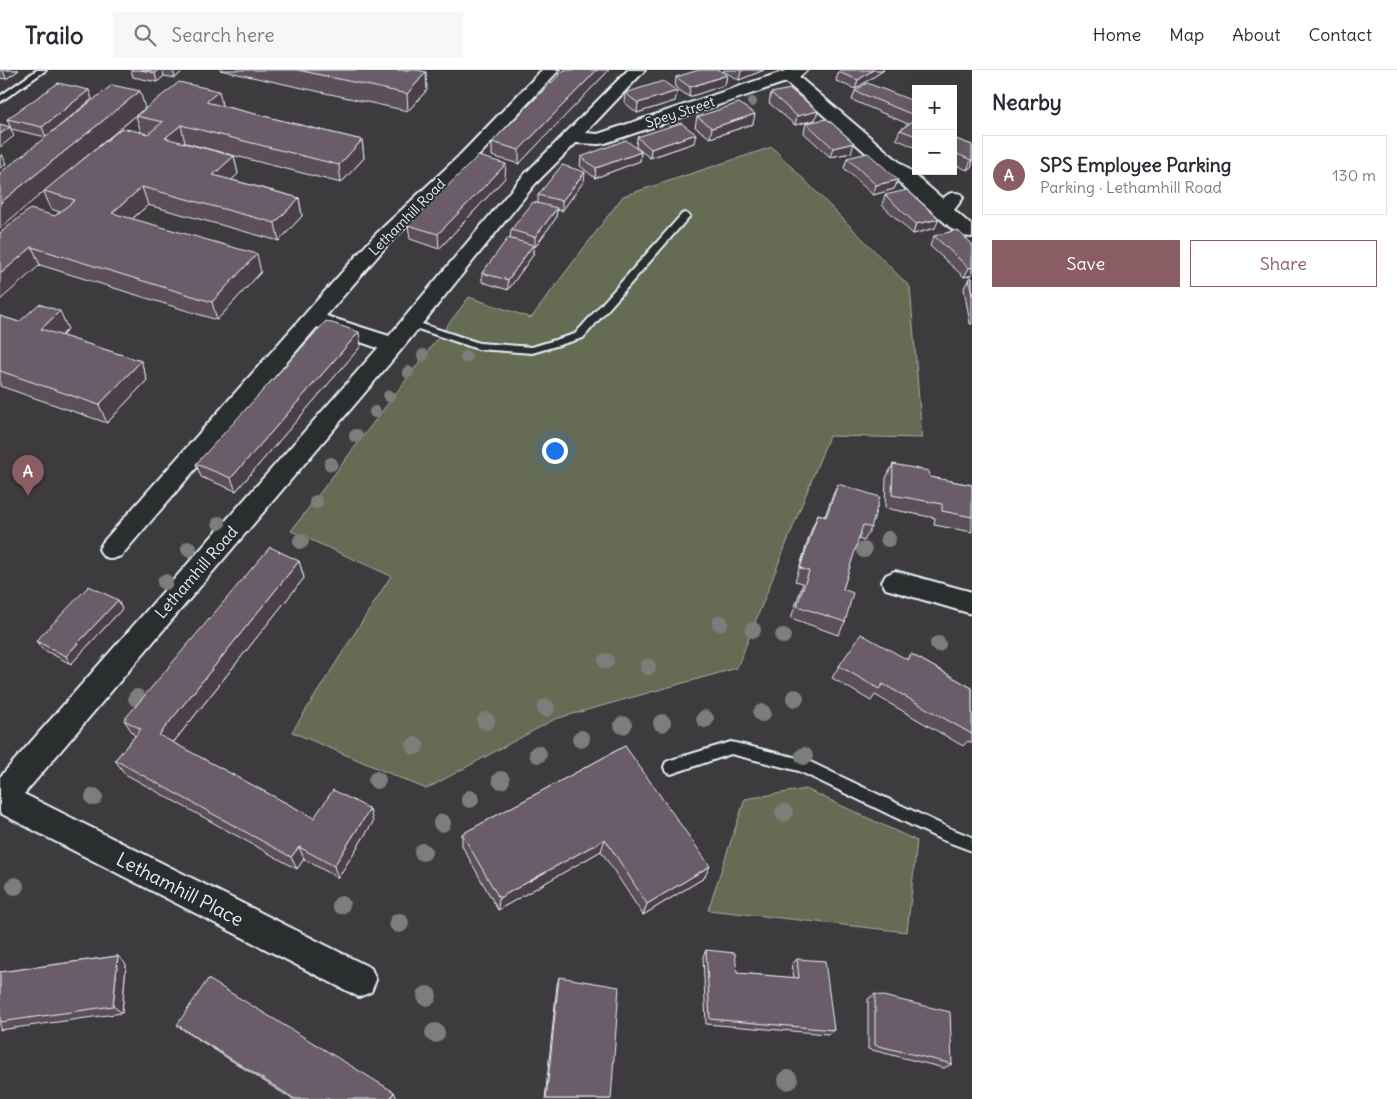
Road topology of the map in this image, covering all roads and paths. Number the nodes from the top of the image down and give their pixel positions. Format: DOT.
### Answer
graph roads {
  1 [pos="42,70"];
  2 [pos="551,70"];
  3 [pos="637,70"];
  4 [pos="794,73"];
  5 [pos="0,100"];
  6 [pos="570,137"];
  7 [pos="685,216"];
  8 [pos="967,232"];
  9 [pos="312,319"];
  10 [pos="410,323"];
  11 [pos="393,345"];
  12 [pos="112,549"];
  13 [pos="894,582"];
  14 [pos="972,603"];
  15 [pos="671,767"];
  16 [pos="0,798"];
  17 [pos="972,844"];
  18 [pos="359,980"];
  1 -- 5 [label="lane"];
  2 -- 9 [label="street, Lethamhill Road"];
  3 -- 6 [label="street, Lethamhill Road"];
  4 -- 6 [label="street, Spey Street"];
  4 -- 8 [label="street, Spey Street"];
  6 -- 10 [label="street, Lethamhill Road"];
  7 -- 10 [label="lane"];
  9 -- 11 [label="street"];
  9 -- 12 [label="street, Lethamhill Road"];
  10 -- 11 [label="street, Lethamhill Road"];
  11 -- 16 [label="street, Lethamhill Road"];
  13 -- 14 [label="street"];
  15 -- 17 [label="lane"];
  16 -- 18 [label="street, Lethamhill Place"];
}
